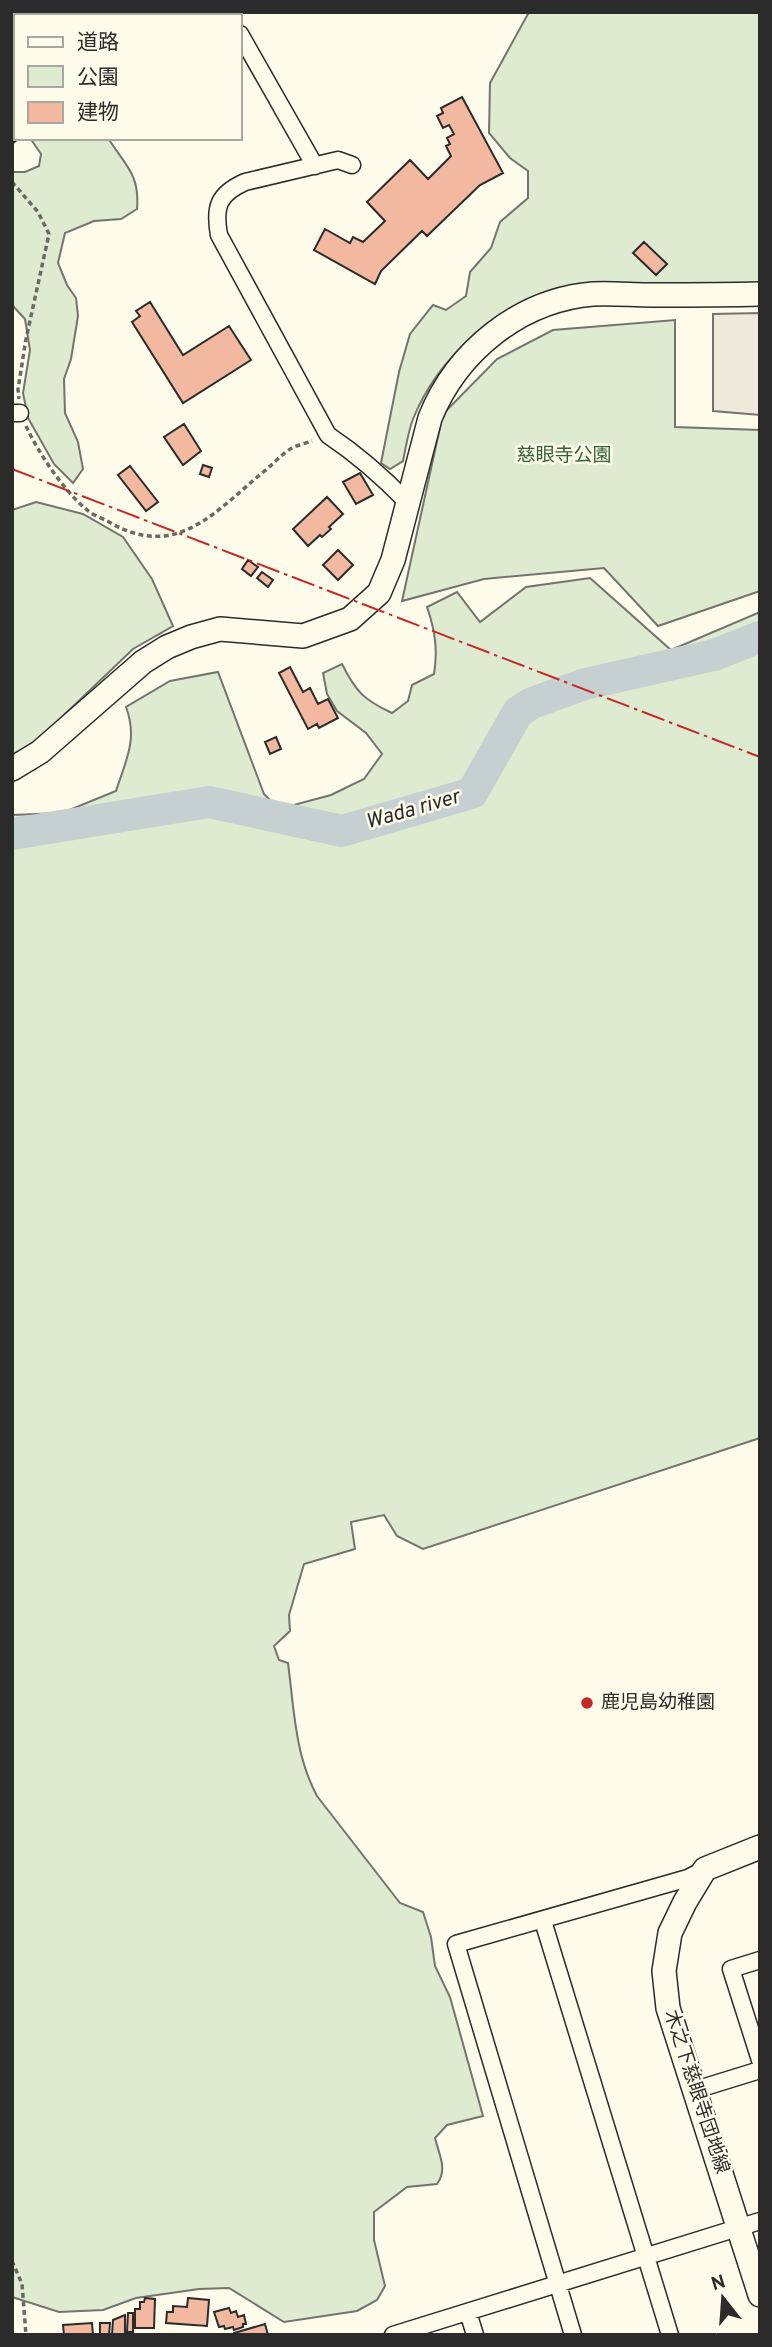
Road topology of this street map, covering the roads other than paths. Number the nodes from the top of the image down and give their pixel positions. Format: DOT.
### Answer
graph roads {
  1 [pos="242,38"];
  2 [pos="352,165"];
  3 [pos="315,166"];
  4 [pos="760,294"];
  5 [pos="408,503"];
  6 [pos="12,769"];
  7 [pos="760,1847"];
  8 [pos="705,1869"];
  9 [pos="544,1921"];
  10 [pos="760,1960"];
  11 [pos="760,2060"];
  12 [pos="760,2070"];
  13 [pos="695,2090"];
  14 [pos="749,2224"];
  15 [pos="647,2257"];
  16 [pos="557,2283"];
  17 [pos="760,2295"];
  18 [pos="468,2312"];
  19 [pos="393,2335"];
  20 [pos="475,2335"];
  21 [pos="573,2335"];
  22 [pos="670,2335"];
  1 -- 3 [label="street"];
  2 -- 3 [label="street"];
  3 -- 5 [label="street"];
  4 -- 5 [label="street"];
  5 -- 6 [label="street"];
  7 -- 8 [label="street"];
  8 -- 9 [label="street"];
  8 -- 13 [label="street, 木之下慈眼寺団地線"];
  9 -- 15 [label="street"];
  9 -- 16 [label="street"];
  10 -- 11 [label="street"];
  12 -- 13 [label="street"];
  13 -- 14 [label="street, 木之下慈眼寺団地線"];
  14 -- 15 [label="street"];
  14 -- 17 [label="street, 木之下慈眼寺団地線"];
  15 -- 16 [label="street"];
  15 -- 22 [label="street"];
  16 -- 18 [label="street"];
  16 -- 21 [label="street"];
  18 -- 19 [label="street"];
  18 -- 20 [label="street"];
}
